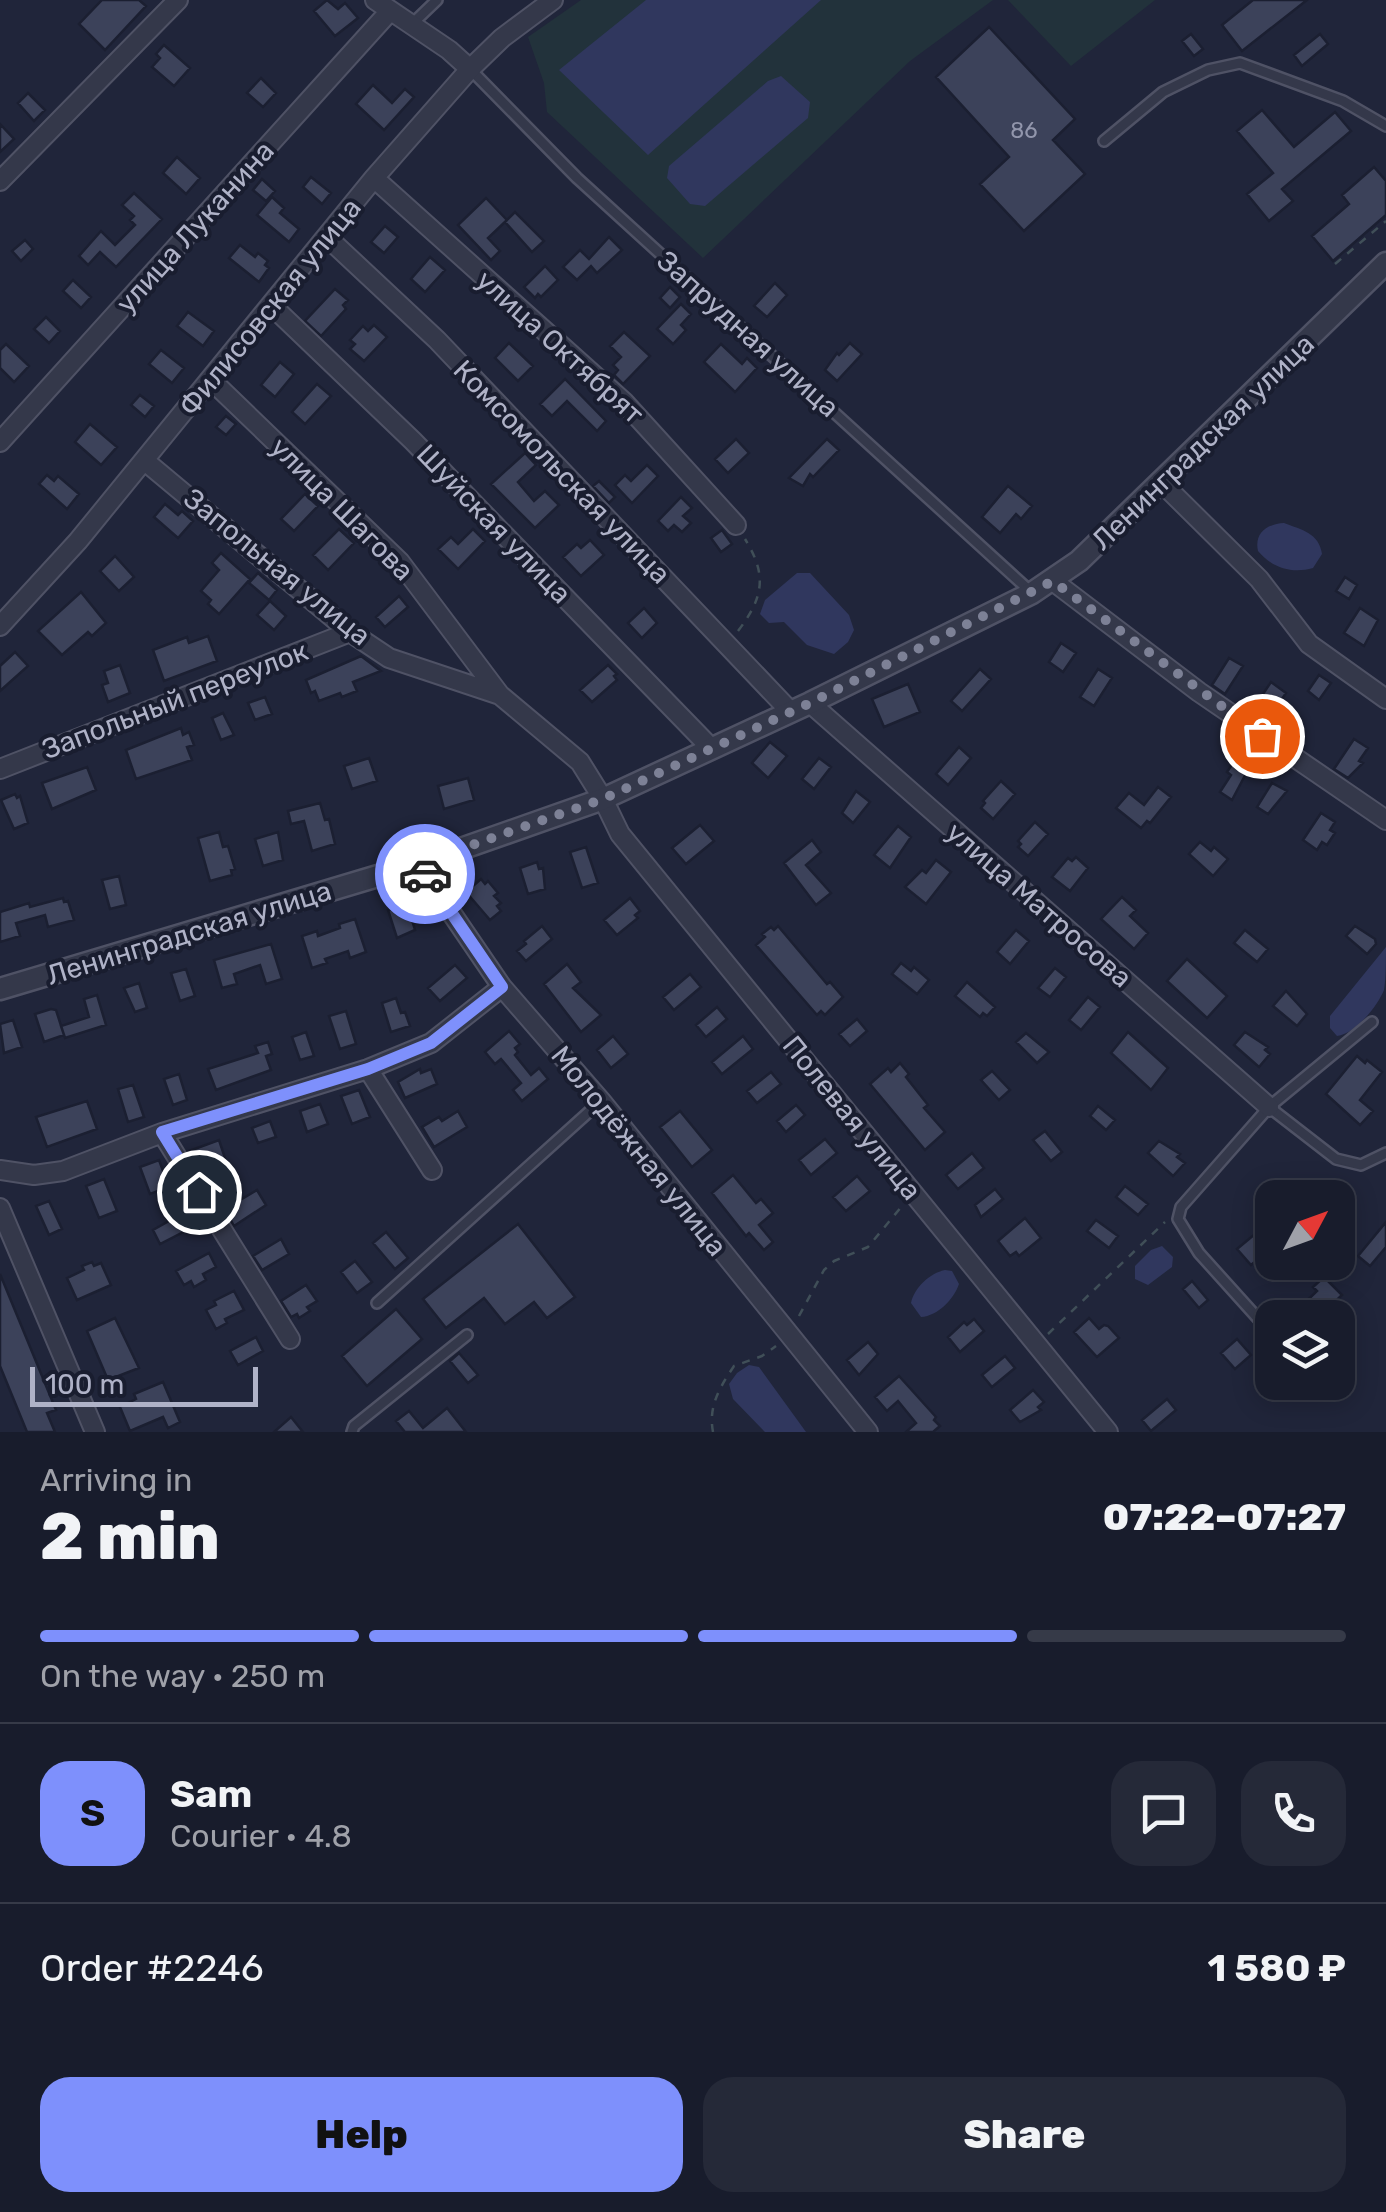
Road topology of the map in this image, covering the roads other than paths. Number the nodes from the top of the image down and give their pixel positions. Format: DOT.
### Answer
graph roads {
  1 [pos="178,0"];
  2 [pos="437,0"];
  3 [pos="552,0"];
  4 [pos="382,6"];
  5 [pos="411,26"];
  6 [pos="470,68"];
  7 [pos="1385,121"];
  8 [pos="1104,141"];
  9 [pos="374,178"];
  10 [pos="0,181"];
  11 [pos="328,238"];
  12 [pos="1386,262"];
  13 [pos="272,306"];
  14 [pos="211,380"];
  15 [pos="0,442"];
  16 [pos="145,460"];
  17 [pos="1160,481"];
  18 [pos="736,525"];
  19 [pos="1053,581"];
  20 [pos="1032,593"];
  21 [pos="0,626"];
  22 [pos="350,632"];
  23 [pos="500,694"];
  24 [pos="1386,700"];
  25 [pos="800,707"];
  26 [pos="710,748"];
  27 [pos="0,769"];
  28 [pos="603,799"];
  29 [pos="1386,820"];
  30 [pos="418,864"];
  31 [pos="502,987"];
  32 [pos="0,988"];
  33 [pos="1372,1022"];
  34 [pos="368,1069"];
  35 [pos="601,1101"];
  36 [pos="1268,1107"];
  37 [pos="162,1132"];
  38 [pos="1386,1153"];
  39 [pos="0,1170"];
  40 [pos="432,1170"];
  41 [pos="0,1208"];
  42 [pos="377,1303"];
  43 [pos="1255,1315"];
  44 [pos="467,1335"];
  45 [pos="290,1339"];
  46 [pos="95,1432"];
  47 [pos="352,1432"];
  48 [pos="868,1432"];
  49 [pos="1108,1432"];
  1 -- 10 [label="street"];
  2 -- 5 [label="lane"];
  3 -- 6 [label="street, Филисовская улица"];
  4 -- 5 [label="street"];
  4 -- 15 [label="street, улица Луканина"];
  5 -- 6 [label="street"];
  6 -- 9 [label="street, Филисовская улица"];
  6 -- 20 [label="lane, Запрудная улица"];
  7 -- 8 [label="lane"];
  9 -- 11 [label="street, Филисовская улица"];
  9 -- 18 [label="street, улица Октябрят"];
  11 -- 13 [label="street, Филисовская улица"];
  11 -- 25 [label="street, Комсомольская улица"];
  12 -- 17 [label="street, Ленинградская улица"];
  13 -- 14 [label="street, Филисовская улица"];
  13 -- 26 [label="street, Шуйская улица"];
  14 -- 16 [label="street, Филисовская улица"];
  14 -- 23 [label="street, улица Шагова"];
  16 -- 21 [label="street, Филисовская улица"];
  16 -- 22 [label="street, Запольная улица"];
  17 -- 19 [label="street, Ленинградская улица"];
  17 -- 24 [label="street"];
  19 -- 20 [label="street, Ленинградская улица"];
  19 -- 29 [label="street"];
  20 -- 25 [label="street, Ленинградская улица"];
  22 -- 23 [label="street, Запольная улица"];
  22 -- 27 [label="street, Запольный переулок"];
  23 -- 28 [label="street, Запольная улица"];
  25 -- 26 [label="street, Ленинградская улица"];
  25 -- 36 [label="street, улица Матросова"];
  26 -- 28 [label="street, Ленинградская улица"];
  28 -- 30 [label="street, Ленинградская улица"];
  28 -- 49 [label="street, Полевая улица"];
  30 -- 31 [label="street, Молодёжная улица"];
  30 -- 32 [label="street, Ленинградская улица"];
  31 -- 34 [label="street"];
  31 -- 35 [label="street, Молодёжная улица"];
  33 -- 36 [label="lane"];
  34 -- 37 [label="street"];
  34 -- 40 [label="street"];
  35 -- 42 [label="lane"];
  35 -- 48 [label="street, Молодёжная улица"];
  36 -- 38 [label="lane"];
  36 -- 43 [label="lane"];
  37 -- 39 [label="street"];
  37 -- 45 [label="street"];
  41 -- 46 [label="street"];
  44 -- 47 [label="lane"];
}
